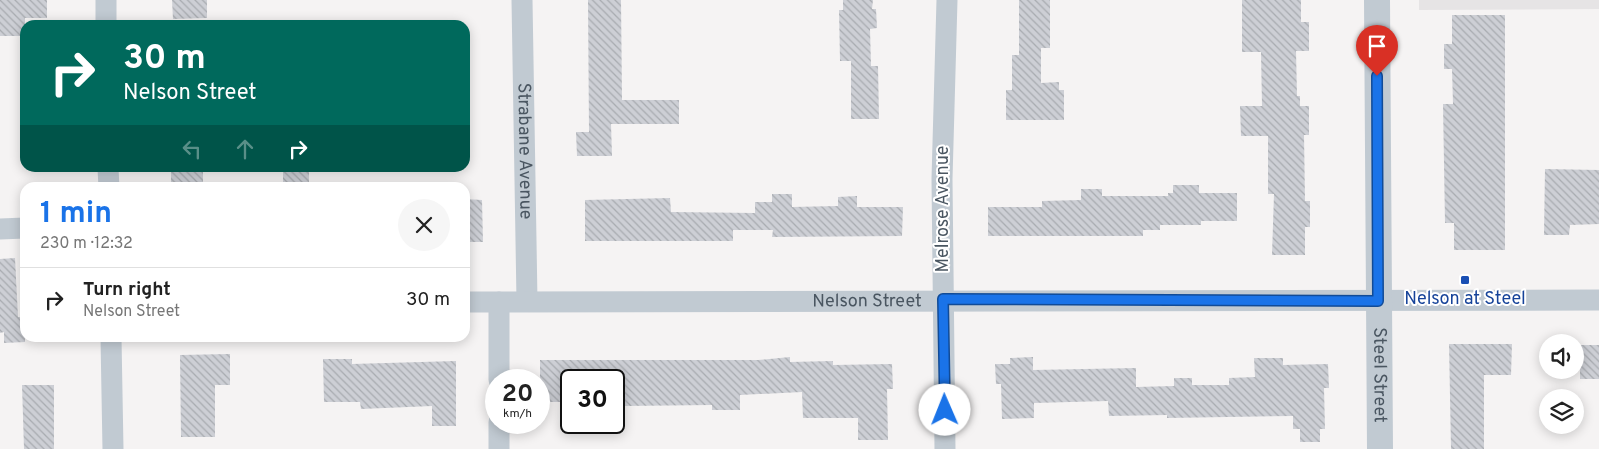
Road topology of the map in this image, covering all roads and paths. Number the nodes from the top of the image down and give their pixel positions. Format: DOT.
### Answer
graph roads {
  1 [pos="106,0"];
  2 [pos="522,0"];
  3 [pos="948,0"];
  4 [pos="1377,0"];
  5 [pos="106,20"];
  6 [pos="20,228"];
  7 [pos="0,229"];
  8 [pos="943,299"];
  9 [pos="1599,300"];
  10 [pos="527,301"];
  11 [pos="1378,301"];
  12 [pos="470,302"];
  13 [pos="498,302"];
  14 [pos="111,342"];
  15 [pos="499,369"];
  16 [pos="499,434"];
  17 [pos="112,449"];
  18 [pos="499,449"];
  19 [pos="945,449"];
  20 [pos="1380,449"];
  1 -- 5 [label="street"];
  2 -- 10 [label="street, Strabane Avenue"];
  3 -- 8 [label="street, Melrose Avenue"];
  4 -- 11 [label="street, Steel Street"];
  6 -- 7 [label="street"];
  8 -- 10 [label="street, Nelson Street"];
  8 -- 11 [label="street, Nelson Street"];
  8 -- 19 [label="street, Melrose Avenue"];
  9 -- 11 [label="street, Nelson Street"];
  10 -- 13 [label="street, Nelson Street"];
  11 -- 20 [label="street, Steel Street"];
  12 -- 13 [label="street, Nelson Street"];
  13 -- 15 [label="street"];
  14 -- 17 [label="street"];
  16 -- 18 [label="street"];
}
